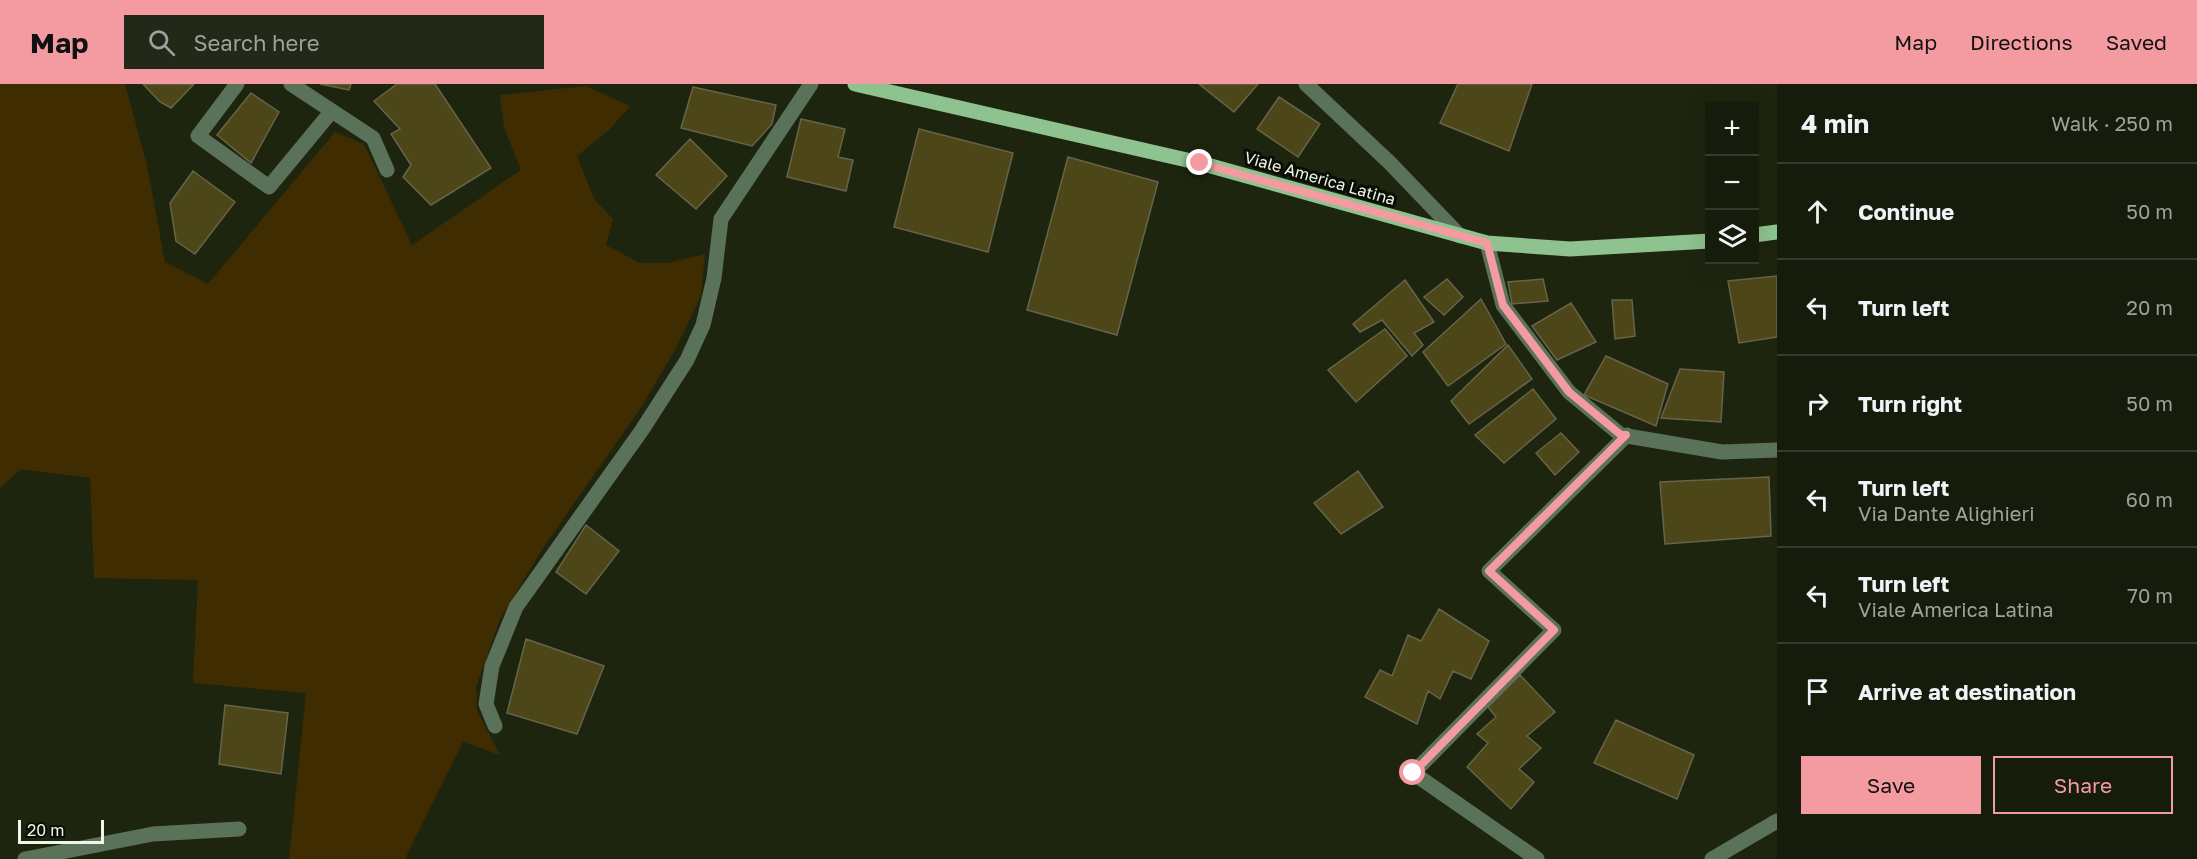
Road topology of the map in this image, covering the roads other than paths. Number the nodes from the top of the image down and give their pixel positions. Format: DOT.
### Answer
graph roads {
  1 [pos="237,84"];
  2 [pos="291,84"];
  3 [pos="811,84"];
  4 [pos="855,84"];
  5 [pos="1306,84"];
  6 [pos="331,112"];
  7 [pos="387,170"];
  8 [pos="1777,232"];
  9 [pos="1759,234"];
  10 [pos="1460,236"];
  11 [pos="1705,241"];
  12 [pos="1487,243"];
  13 [pos="1626,435"];
  14 [pos="1777,450"];
  15 [pos="495,726"];
  16 [pos="1777,821"];
  17 [pos="239,829"];
  18 [pos="25,859"];
  19 [pos="1537,859"];
  20 [pos="1712,859"];
  1 -- 6 [label="street"];
  2 -- 6 [label="street"];
  3 -- 15 [label="street"];
  4 -- 10 [label="main road, Viale America Latina"];
  5 -- 10 [label="street"];
  6 -- 7 [label="street"];
  8 -- 9 [label="main road"];
  10 -- 12 [label="main road, Viale America Latina"];
  11 -- 12 [label="main road, Viale America Latina"];
  12 -- 13 [label="street"];
  13 -- 14 [label="street"];
  13 -- 19 [label="street"];
  16 -- 20 [label="street"];
  17 -- 18 [label="street"];
}
